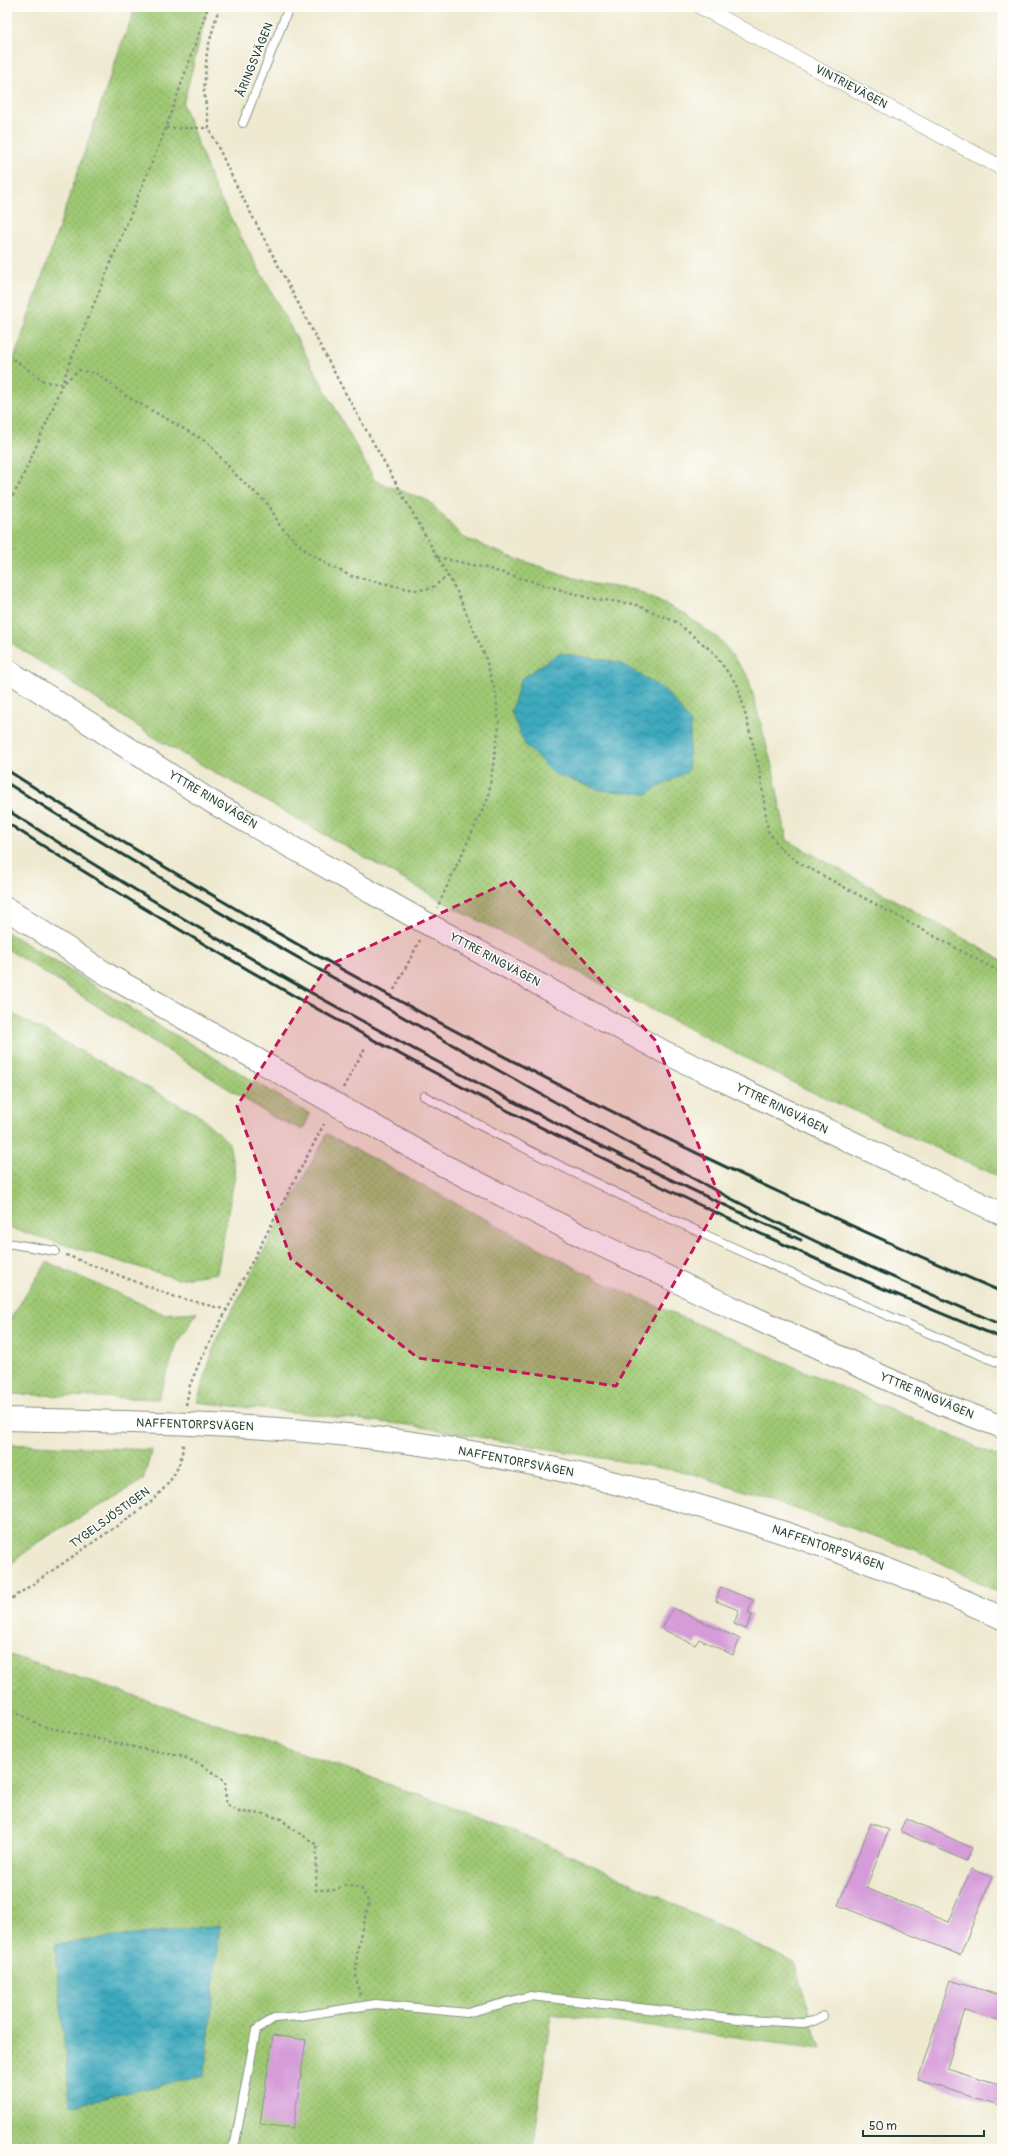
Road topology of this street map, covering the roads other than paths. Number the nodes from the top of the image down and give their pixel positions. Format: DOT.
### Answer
graph roads {
  1 [pos="289,7"];
  2 [pos="700,7"];
  3 [pos="243,122"];
  4 [pos="1002,168"];
  5 [pos="7,670"];
  6 [pos="7,909"];
  7 [pos="424,1096"];
  8 [pos="1002,1214"];
  9 [pos="7,1243"];
  10 [pos="55,1251"];
  11 [pos="1002,1364"];
  12 [pos="7,1419"];
  13 [pos="1002,1427"];
  14 [pos="1002,1618"];
  15 [pos="823,2016"];
  16 [pos="231,2149"];
  1 -- 3 [label="lane, ÅRINGSVÄGEN"];
  2 -- 4 [label="street, VINTRIEVÄGEN"];
  5 -- 8 [label="main road, YTTRE RINGVÄGEN"];
  6 -- 13 [label="main road, YTTRE RINGVÄGEN"];
  7 -- 11 [label="lane"];
  9 -- 10 [label="lane"];
  12 -- 14 [label="main road, NAFFENTORPSVÄGEN"];
  15 -- 16 [label="lane"];
}
